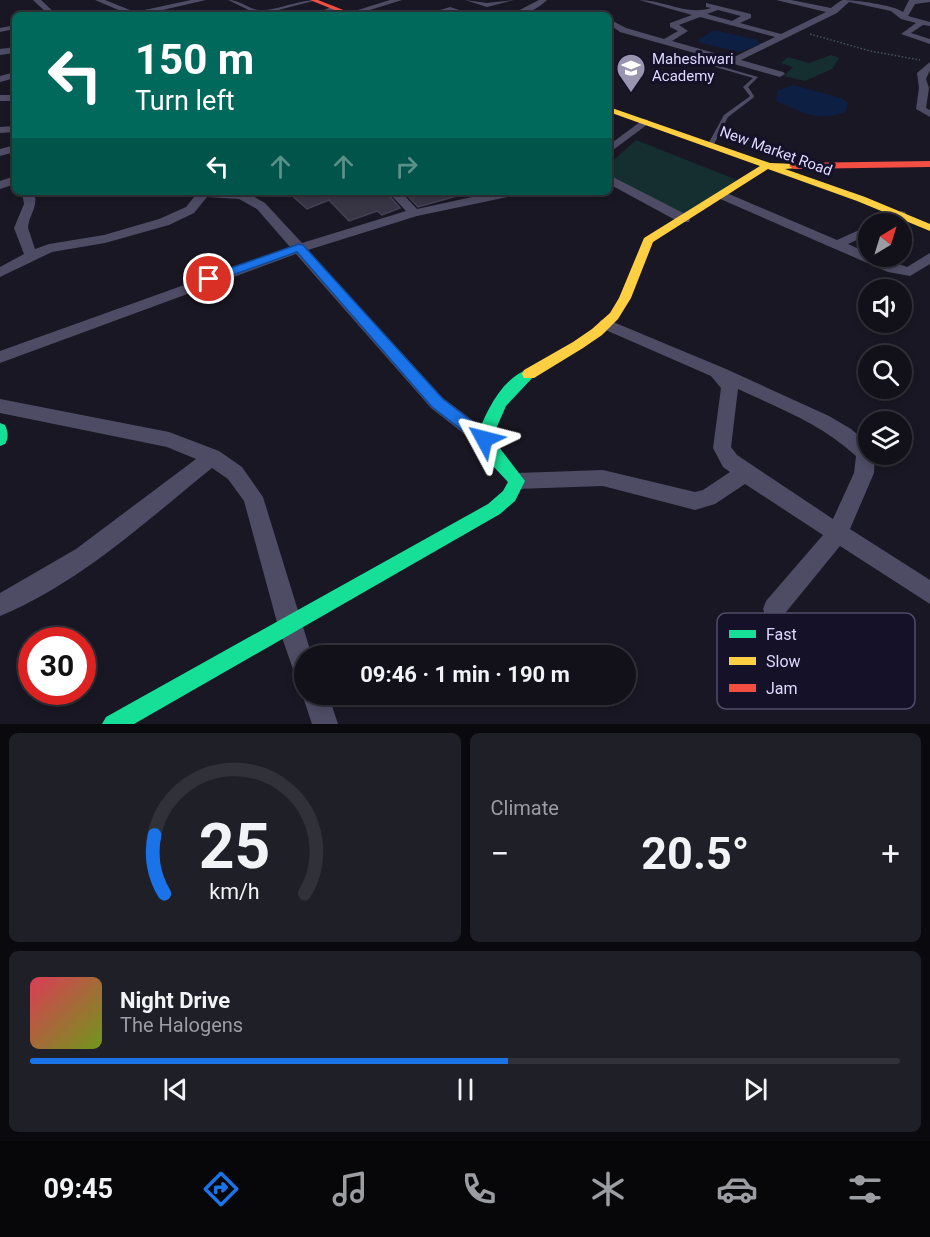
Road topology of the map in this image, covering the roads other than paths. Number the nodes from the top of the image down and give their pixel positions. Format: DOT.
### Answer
graph roads {
  1 [pos="37,0"];
  2 [pos="99,0"];
  3 [pos="127,0"];
  4 [pos="202,0"];
  5 [pos="232,0"];
  6 [pos="313,0"];
  7 [pos="398,0"];
  8 [pos="469,0"];
  9 [pos="510,0"];
  10 [pos="543,0"];
  11 [pos="643,0"];
  12 [pos="780,0"];
  13 [pos="853,0"];
  14 [pos="930,0"];
  15 [pos="699,3"];
  16 [pos="109,4"];
  17 [pos="718,7"];
  18 [pos="908,7"];
  19 [pos="334,8"];
  20 [pos="919,9"];
  21 [pos="732,10"];
  22 [pos="834,11"];
  23 [pos="50,12"];
  24 [pos="131,12"];
  25 [pos="145,12"];
  26 [pos="256,12"];
  27 [pos="262,12"];
  28 [pos="323,12"];
  29 [pos="345,12"];
  30 [pos="358,12"];
  31 [pos="440,12"];
  32 [pos="460,12"];
  33 [pos="521,12"];
  34 [pos="698,14"];
  35 [pos="904,17"];
  36 [pos="715,18"];
  37 [pos="612,23"];
  38 [pos="734,23"];
  39 [pos="926,23"];
  40 [pos="784,37"];
  41 [pos="664,42"];
  42 [pos="930,42"];
  43 [pos="697,60"];
  44 [pos="733,61"];
  45 [pos="930,65"];
  46 [pos="780,74"];
  47 [pos="927,86"];
  48 [pos="612,110"];
  49 [pos="930,114"];
  50 [pos="644,122"];
  51 [pos="710,146"];
  52 [pos="612,148"];
  53 [pos="930,164"];
  54 [pos="767,166"];
  55 [pos="612,181"];
  56 [pos="29,195"];
  57 [pos="202,195"];
  58 [pos="237,195"];
  59 [pos="397,195"];
  60 [pos="498,195"];
  61 [pos="722,195"];
  62 [pos="414,213"];
  63 [pos="896,213"];
  64 [pos="684,219"];
  65 [pos="912,219"];
  66 [pos="928,225"];
  67 [pos="858,235"];
  68 [pos="836,245"];
  69 [pos="299,248"];
  70 [pos="31,255"];
  71 [pos="930,257"];
  72 [pos="0,273"];
  73 [pos="606,324"];
  74 [pos="0,357"];
  75 [pos="717,372"];
  76 [pos="0,405"];
  77 [pos="0,429"];
  78 [pos="484,439"];
  79 [pos="0,440"];
  80 [pos="212,457"];
  81 [pos="745,473"];
  82 [pos="517,481"];
  83 [pos="837,534"];
  84 [pos="930,593"];
  85 [pos="0,605"];
  86 [pos="774,609"];
  87 [pos="290,626"];
  88 [pos="297,645"];
  89 [pos="319,705"];
  90 [pos="113,724"];
  91 [pos="325,724"];
  1 -- 23 [label="street"];
  2 -- 16 [label="street"];
  3 -- 16 [label="street"];
  4 -- 25 [label="street"];
  5 -- 26 [label="street"];
  6 -- 19 [label="main road"];
  6 -- 27 [label="street"];
  7 -- 30 [label="street"];
  8 -- 9 [label="street"];
  10 -- 33 [label="street"];
  11 -- 34 [label="street"];
  12 -- 22 [label="street"];
  13 -- 22 [label="street"];
  13 -- 35 [label="street"];
  14 -- 18 [label="street"];
  15 -- 17 [label="street"];
  16 -- 24 [label="street"];
  17 -- 21 [label="street"];
  17 -- 34 [label="street"];
  18 -- 20 [label="street"];
  18 -- 35 [label="street"];
  19 -- 28 [label="street"];
  19 -- 29 [label="main road"];
  21 -- 36 [label="street"];
  21 -- 38 [label="street"];
  22 -- 40 [label="street"];
  31 -- 32 [label="street"];
  34 -- 36 [label="street"];
  34 -- 41 [label="street"];
  35 -- 39 [label="street"];
  36 -- 38 [label="street"];
  37 -- 41 [label="street"];
  38 -- 40 [label="street"];
  39 -- 42 [label="street"];
  40 -- 44 [label="street"];
  41 -- 44 [label="street"];
  43 -- 51 [label="lane"];
  44 -- 46 [label="street"];
  45 -- 47 [label="street"];
  47 -- 49 [label="street"];
  48 -- 50 [label="main road, New Market Road"];
  50 -- 51 [label="main road, New Market Road"];
  50 -- 52 [label="street"];
  51 -- 54 [label="main road, New Market Road"];
  53 -- 54 [label="main road"];
  54 -- 61 [label="main road"];
  54 -- 63 [label="main road, New Market Road"];
  55 -- 64 [label="street"];
  56 -- 70 [label="street"];
  57 -- 70 [label="street"];
  58 -- 69 [label="street"];
  59 -- 62 [label="street"];
  60 -- 62 [label="street"];
  61 -- 64 [label="main road"];
  61 -- 68 [label="street"];
  62 -- 69 [label="street"];
  64 -- 73 [label="main road"];
  65 -- 66 [label="main road, New Market Road"];
  67 -- 68 [label="street"];
  68 -- 71 [label="street"];
  69 -- 74 [label="street"];
  69 -- 78 [label="street"];
  70 -- 72 [label="street"];
  73 -- 75 [label="street"];
  73 -- 78 [label="main road"];
  75 -- 81 [label="street"];
  75 -- 83 [label="street"];
  76 -- 80 [label="street"];
  77 -- 79 [label="main road"];
  78 -- 82 [label="main road"];
  80 -- 85 [label="street"];
  80 -- 87 [label="street"];
  81 -- 82 [label="street"];
  81 -- 83 [label="street"];
  82 -- 87 [label="main road"];
  83 -- 84 [label="street"];
  83 -- 86 [label="street"];
  87 -- 88 [label="street"];
  87 -- 90 [label="main road"];
  89 -- 91 [label="street"];
}
